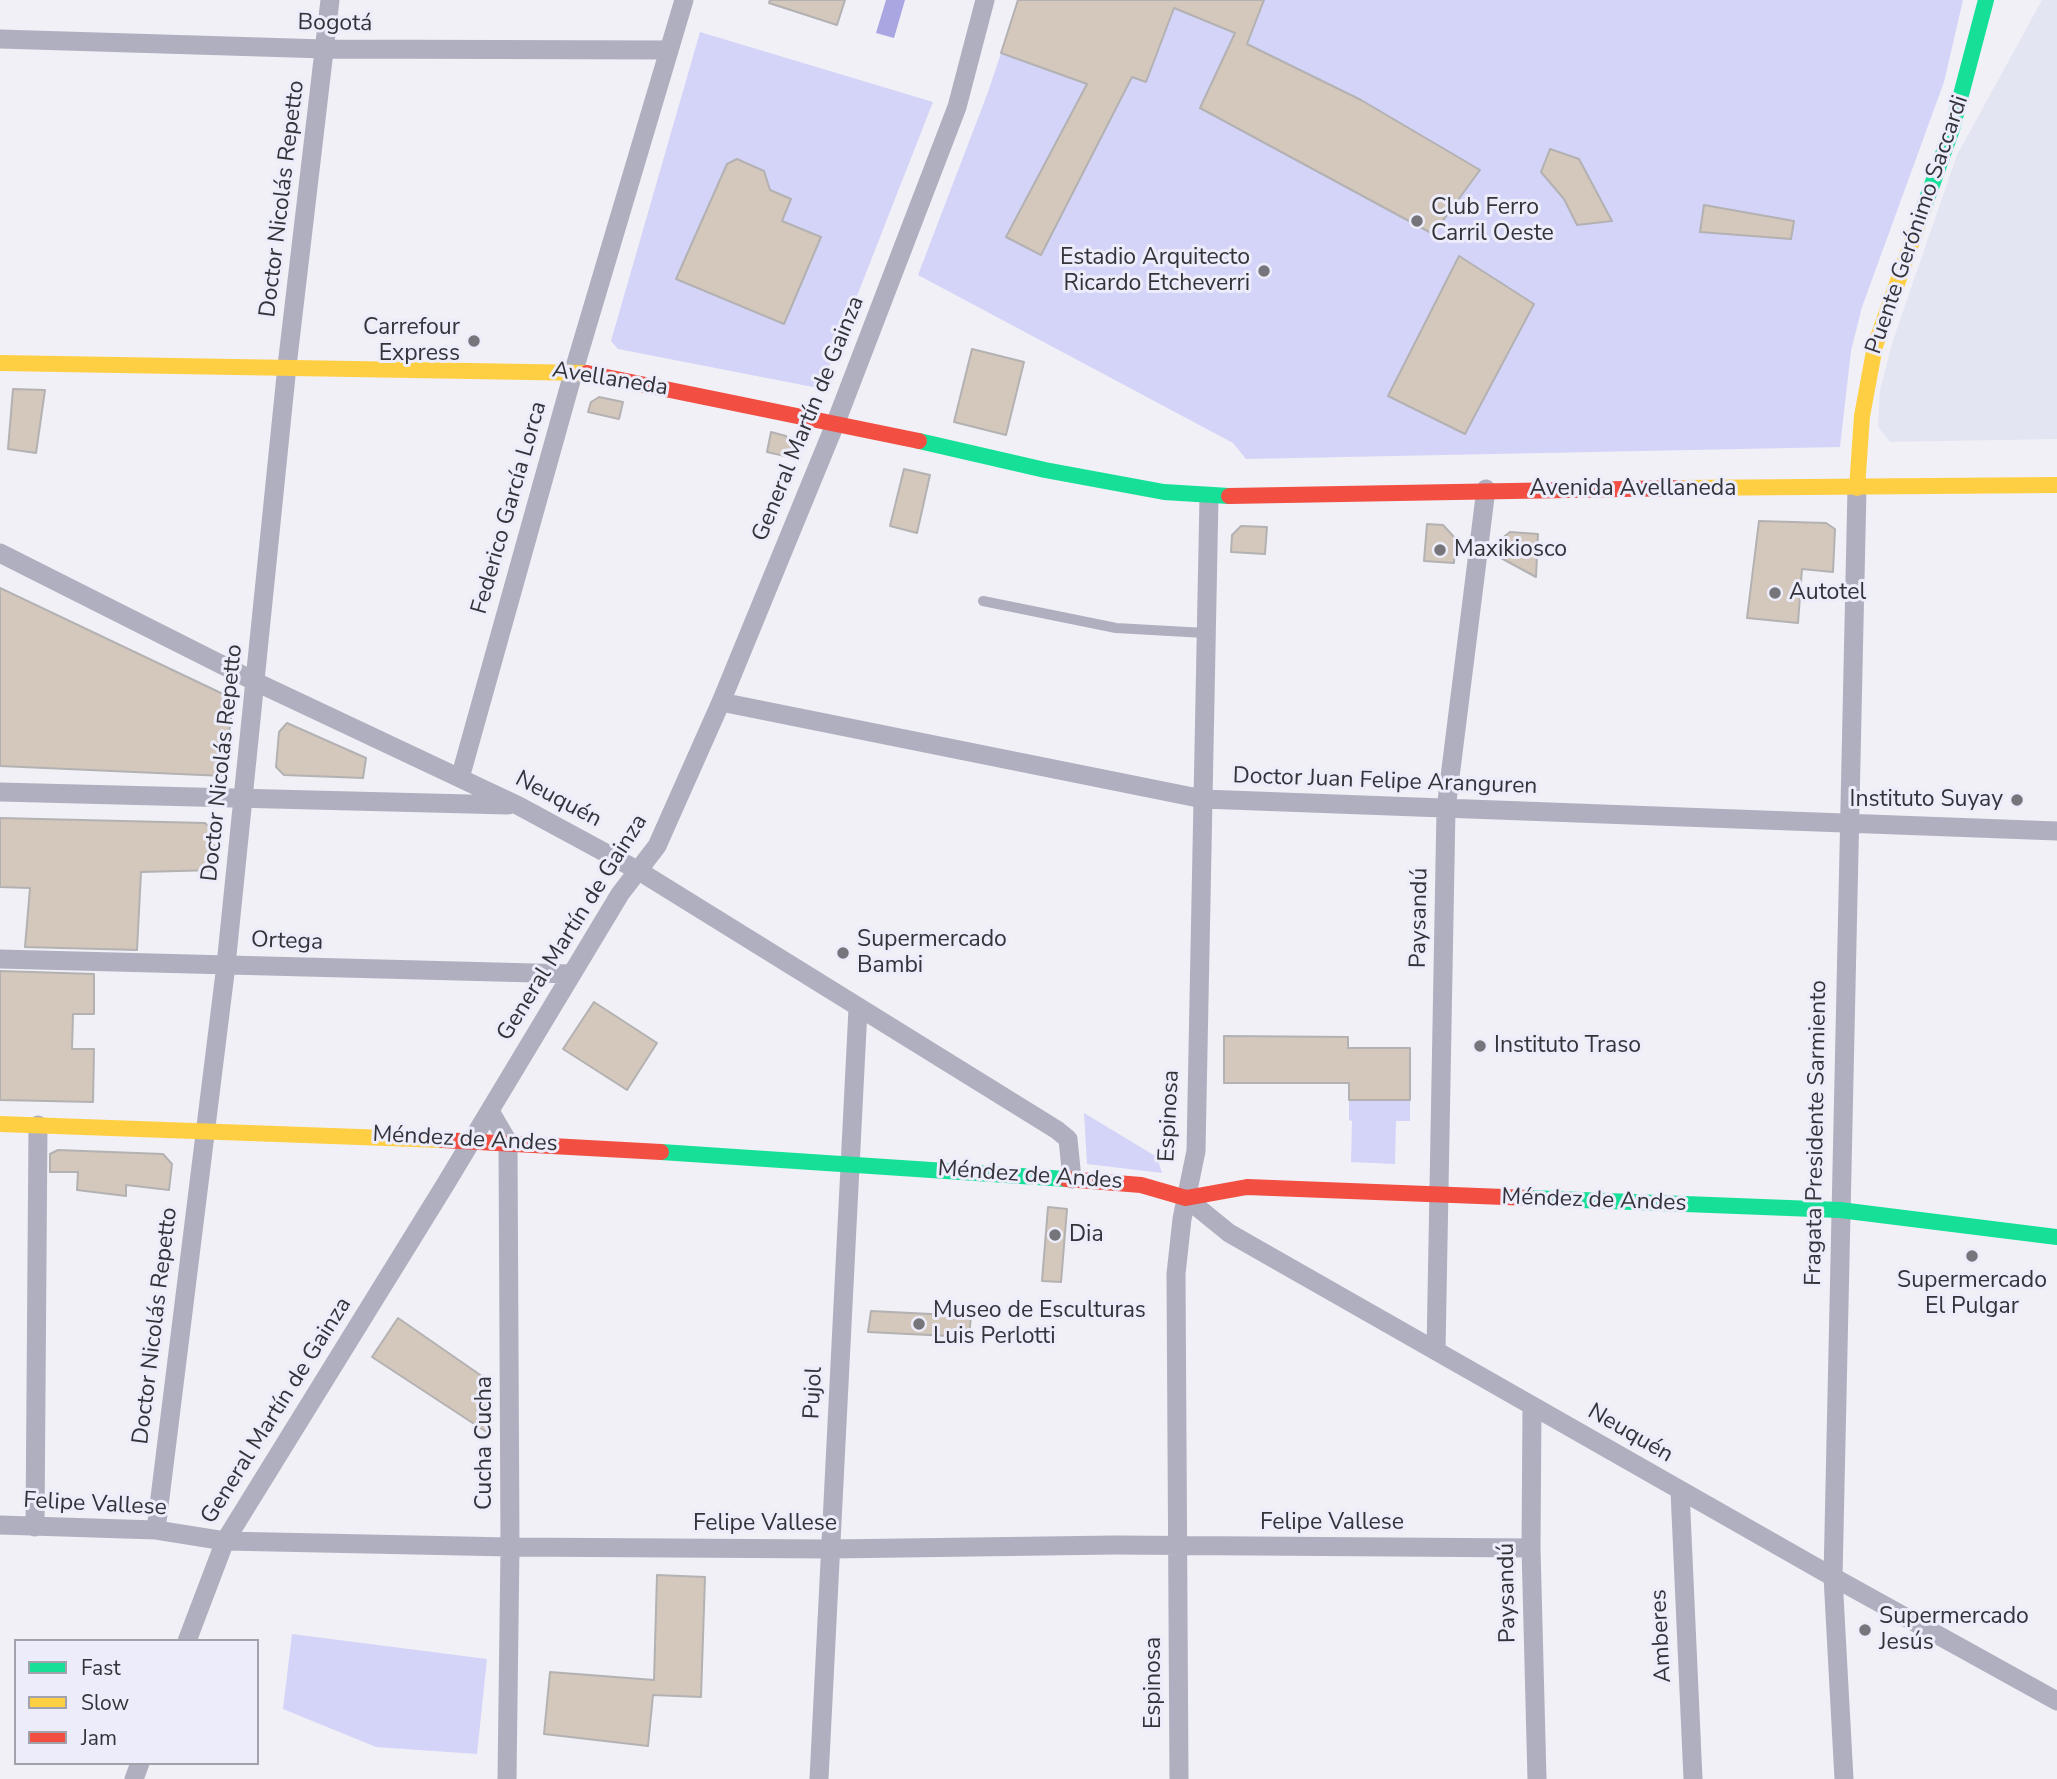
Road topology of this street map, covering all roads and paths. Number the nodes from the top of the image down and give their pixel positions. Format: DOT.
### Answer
graph roads {
  1 [pos="330,0"];
  2 [pos="673,0"];
  3 [pos="684,0"];
  4 [pos="696,0"];
  5 [pos="985,0"];
  6 [pos="1986,0"];
  7 [pos="0,39"];
  8 [pos="325,49"];
  9 [pos="669,50"];
  10 [pos="0,363"];
  11 [pos="287,366"];
  12 [pos="574,370"];
  13 [pos="836,422"];
  14 [pos="2057,485"];
  15 [pos="1857,488"];
  16 [pos="1486,489"];
  17 [pos="1209,497"];
  18 [pos="0,553"];
  19 [pos="983,601"];
  20 [pos="1205,633"];
  21 [pos="256,682"];
  22 [pos="721,702"];
  23 [pos="460,778"];
  24 [pos="0,792"];
  25 [pos="244,797"];
  26 [pos="1203,799"];
  27 [pos="519,806"];
  28 [pos="1446,809"];
  29 [pos="1849,823"];
  30 [pos="2057,831"];
  31 [pos="639,871"];
  32 [pos="0,959"];
  33 [pos="226,965"];
  34 [pos="572,974"];
  35 [pos="858,1009"];
  36 [pos="490,1111"];
  37 [pos="0,1124"];
  38 [pos="38,1125"];
  39 [pos="206,1128"];
  40 [pos="472,1140"];
  41 [pos="508,1142"];
  42 [pos="850,1163"];
  43 [pos="1072,1179"];
  44 [pos="1439,1195"];
  45 [pos="1186,1198"];
  46 [pos="1840,1210"];
  47 [pos="2057,1237"];
  48 [pos="1436,1351"];
  49 [pos="1532,1406"];
  50 [pos="1680,1491"];
  51 [pos="0,1525"];
  52 [pos="35,1527"];
  53 [pos="156,1530"];
  54 [pos="225,1541"];
  55 [pos="510,1547"];
  56 [pos="1177,1547"];
  57 [pos="831,1549"];
  58 [pos="1531,1549"];
  59 [pos="1833,1577"];
  60 [pos="188,1639"];
  61 [pos="2057,1701"];
  62 [pos="507,1779"];
  63 [pos="819,1779"];
  64 [pos="1179,1779"];
  65 [pos="1537,1779"];
  66 [pos="1693,1779"];
  67 [pos="1844,1779"];
  1 -- 8 [label="street, Doctor Nicolás Repetto"];
  2 -- 9 [label="street, Federico García Lorca"];
  3 -- 9 [label="street, Federico García Lorca"];
  4 -- 9 [label="street, Federico García Lorca"];
  5 -- 13 [label="street, General Martín de Gainza"];
  6 -- 15 [label="street, Puente Gerónimo Saccardi"];
  7 -- 8 [label="street, Bogotá"];
  8 -- 9 [label="street, Bogotá"];
  8 -- 11 [label="street, Doctor Nicolás Repetto"];
  9 -- 12 [label="street, Federico García Lorca"];
  10 -- 11 [label="street, Avellaneda"];
  11 -- 12 [label="street, Avellaneda"];
  11 -- 21 [label="street, Doctor Nicolás Repetto"];
  12 -- 13 [label="street, Avellaneda"];
  12 -- 23 [label="street, Federico García Lorca"];
  13 -- 17 [label="street, Avellaneda"];
  13 -- 22 [label="street, General Martín de Gainza"];
  14 -- 15 [label="street, Avenida Avellaneda"];
  15 -- 16 [label="street, Avenida Avellaneda"];
  15 -- 29 [label="street, Fragata Presidente Sarmiento"];
  16 -- 17 [label="street, Avenida Avellaneda"];
  16 -- 28 [label="street, Paysandú"];
  17 -- 20 [label="street, Espinosa"];
  18 -- 21 [label="street, Neuquén"];
  19 -- 20 [label="lane"];
  20 -- 26 [label="street, Espinosa"];
  21 -- 23 [label="street, Neuquén"];
  21 -- 25 [label="street, Doctor Nicolás Repetto"];
  22 -- 26 [label="street, Doctor Juan Felipe Aranguren"];
  22 -- 31 [label="street, General Martín de Gainza"];
  23 -- 27 [label="street, Neuquén"];
  24 -- 25 [label="street"];
  25 -- 27 [label="street"];
  25 -- 33 [label="street, Doctor Nicolás Repetto"];
  26 -- 28 [label="street, Doctor Juan Felipe Aranguren"];
  26 -- 45 [label="street, Espinosa"];
  27 -- 31 [label="street, Neuquén"];
  28 -- 29 [label="street, Doctor Juan Felipe Aranguren"];
  28 -- 44 [label="street, Paysandú"];
  29 -- 30 [label="street, Doctor Juan Felipe Aranguren"];
  29 -- 46 [label="street, Fragata Presidente Sarmiento"];
  31 -- 34 [label="street, General Martín de Gainza"];
  31 -- 35 [label="street, Neuquén"];
  32 -- 33 [label="street, Ortega"];
  33 -- 34 [label="street, Ortega"];
  33 -- 39 [label="street, Doctor Nicolás Repetto"];
  34 -- 36 [label="street, General Martín de Gainza"];
  35 -- 42 [label="street, Pujol"];
  35 -- 43 [label="street, Neuquén"];
  36 -- 40 [label="street, General Martín de Gainza"];
  36 -- 41 [label="street, Cucha Cucha"];
  37 -- 38 [label="street, Méndez de Andes"];
  38 -- 39 [label="street, Méndez de Andes"];
  38 -- 52 [label="street"];
  39 -- 40 [label="street, Méndez de Andes"];
  39 -- 53 [label="street, Doctor Nicolás Repetto"];
  40 -- 41 [label="street, Méndez de Andes"];
  40 -- 54 [label="street, General Martín de Gainza"];
  41 -- 42 [label="street, Méndez de Andes"];
  41 -- 55 [label="street, Cucha Cucha"];
  42 -- 43 [label="street, Méndez de Andes"];
  42 -- 57 [label="street, Pujol"];
  43 -- 45 [label="street, Méndez de Andes"];
  44 -- 45 [label="street, Méndez de Andes"];
  44 -- 46 [label="street, Méndez de Andes"];
  44 -- 48 [label="street, Paysandú"];
  45 -- 48 [label="street, Neuquén"];
  45 -- 56 [label="street, Espinosa"];
  46 -- 47 [label="street, Méndez de Andes"];
  46 -- 59 [label="street, Fragata Presidente Sarmiento"];
  48 -- 49 [label="street, Neuquén"];
  49 -- 50 [label="street, Neuquén"];
  49 -- 58 [label="street, Paysandú"];
  50 -- 59 [label="street, Neuquén"];
  50 -- 66 [label="street, Amberes"];
  51 -- 52 [label="street, Felipe Vallese"];
  52 -- 53 [label="street, Felipe Vallese"];
  53 -- 54 [label="street, Felipe Vallese"];
  54 -- 55 [label="street, Felipe Vallese"];
  54 -- 60 [label="street, General Martín de Gainza"];
  55 -- 57 [label="street, Felipe Vallese"];
  55 -- 62 [label="street, Cucha Cucha"];
  56 -- 57 [label="street, Felipe Vallese"];
  56 -- 58 [label="street, Felipe Vallese"];
  56 -- 64 [label="street, Espinosa"];
  57 -- 63 [label="street, Pujol"];
  58 -- 65 [label="street, Paysandú"];
  59 -- 61 [label="street, Neuquén"];
  59 -- 67 [label="street, Fragata Presidente Sarmiento"];
}
